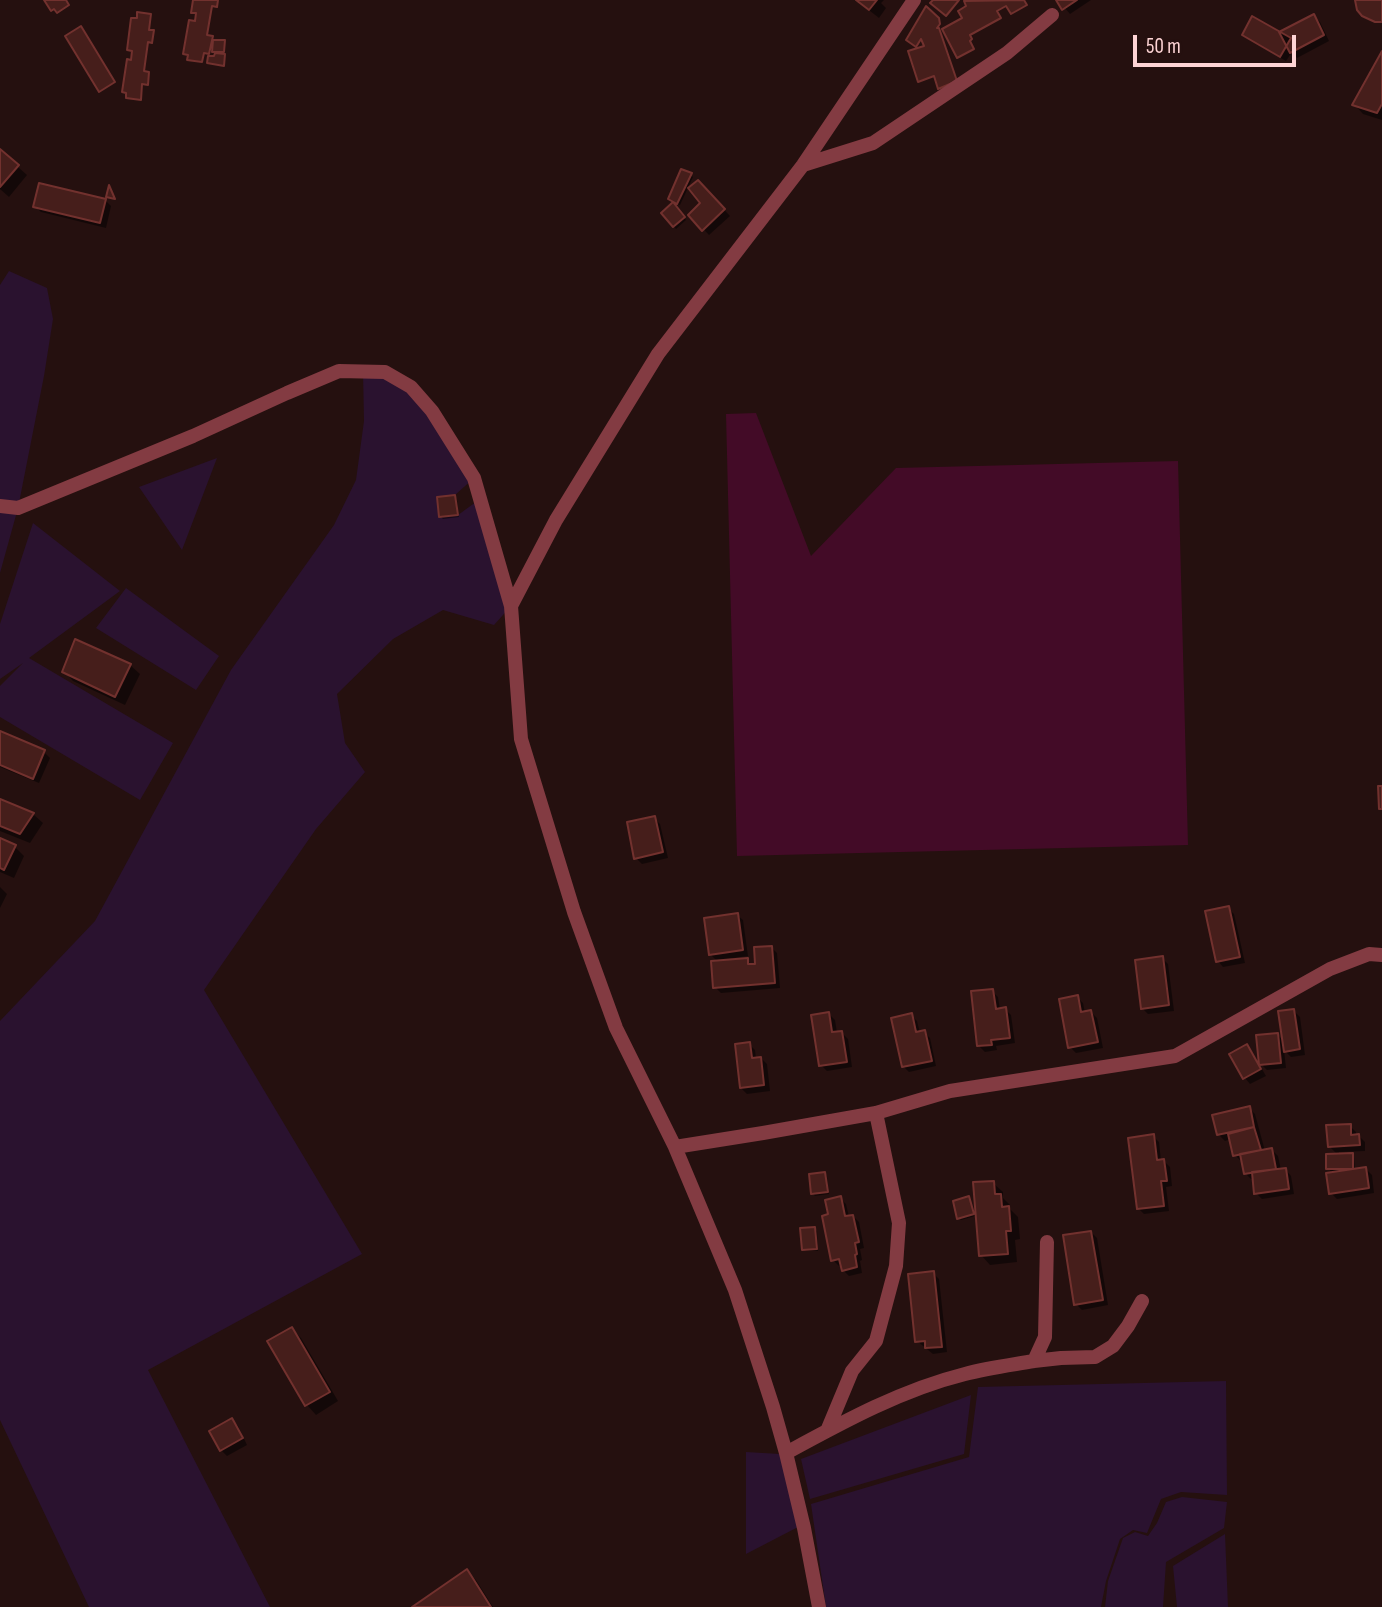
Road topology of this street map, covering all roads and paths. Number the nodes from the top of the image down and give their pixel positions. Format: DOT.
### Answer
graph roads {
  1 [pos="914,0"];
  2 [pos="1052,15"];
  3 [pos="803,165"];
  4 [pos="0,506"];
  5 [pos="511,606"];
  6 [pos="1382,955"];
  7 [pos="876,1113"];
  8 [pos="675,1147"];
  9 [pos="1047,1242"];
  10 [pos="1142,1301"];
  11 [pos="1034,1361"];
  12 [pos="827,1431"];
  13 [pos="786,1453"];
  14 [pos="819,1607"];
  1 -- 3 [label="street"];
  2 -- 3 [label="street"];
  3 -- 5 [label="street"];
  4 -- 5 [label="street"];
  5 -- 8 [label="street"];
  6 -- 7 [label="street"];
  7 -- 8 [label="street"];
  7 -- 12 [label="street"];
  8 -- 13 [label="street"];
  9 -- 11 [label="street"];
  10 -- 11 [label="street"];
  11 -- 12 [label="street"];
  12 -- 13 [label="street"];
  13 -- 14 [label="street"];
}
